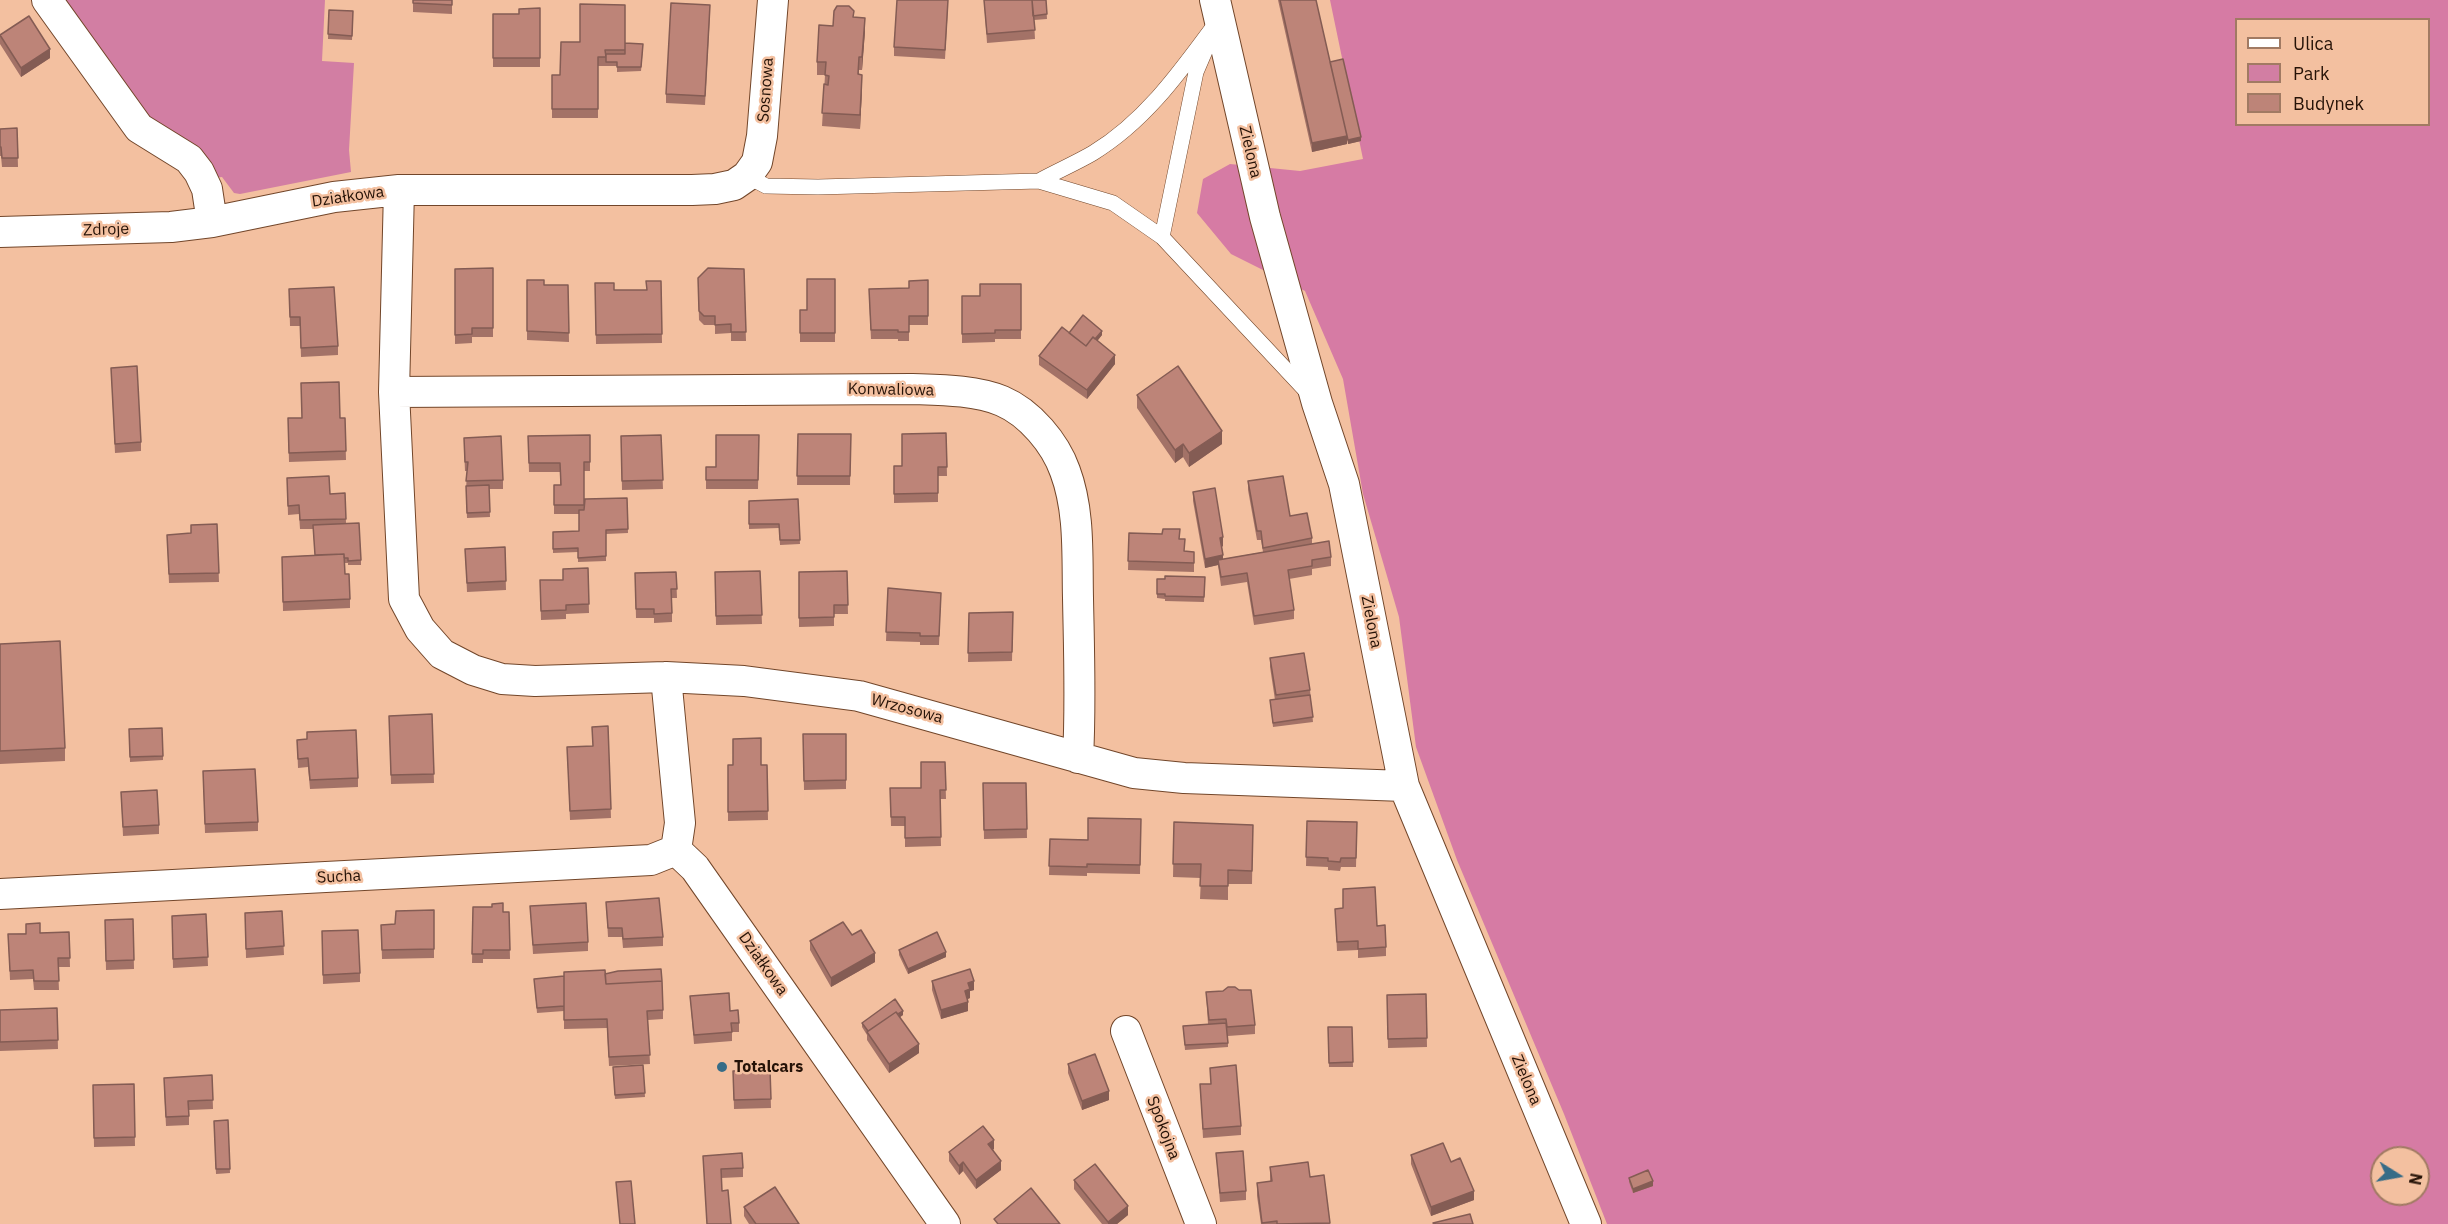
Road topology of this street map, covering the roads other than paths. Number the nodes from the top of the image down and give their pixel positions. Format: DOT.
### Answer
graph roads {
  1 [pos="47,0"];
  2 [pos="772,0"];
  3 [pos="1217,9"];
  4 [pos="747,176"];
  5 [pos="1039,181"];
  6 [pos="399,190"];
  7 [pos="212,222"];
  8 [pos="0,232"];
  9 [pos="1162,237"];
  10 [pos="394,392"];
  11 [pos="1317,403"];
  12 [pos="420,629"];
  13 [pos="666,677"];
  14 [pos="1077,758"];
  15 [pos="1404,786"];
  16 [pos="676,850"];
  17 [pos="0,894"];
  18 [pos="1125,1031"];
  19 [pos="945,1224"];
  20 [pos="1201,1224"];
  21 [pos="1586,1224"];
  1 -- 7 [label="street"];
  2 -- 4 [label="street, Sosnowa"];
  3 -- 5 [label="lane"];
  3 -- 9 [label="lane"];
  3 -- 11 [label="street, Zielona"];
  4 -- 5 [label="lane"];
  4 -- 6 [label="street"];
  5 -- 9 [label="lane"];
  6 -- 7 [label="street, Działkowa"];
  6 -- 10 [label="street, Działkowa"];
  7 -- 8 [label="street, Zdroje"];
  9 -- 11 [label="lane"];
  10 -- 12 [label="street, Działkowa"];
  10 -- 14 [label="street, Konwaliowa"];
  11 -- 15 [label="street, Zielona"];
  12 -- 13 [label="street, Wrzosowa"];
  13 -- 14 [label="street, Wrzosowa"];
  13 -- 16 [label="street"];
  14 -- 15 [label="street, Wrzosowa"];
  15 -- 21 [label="street, Zielona"];
  16 -- 17 [label="street, Sucha"];
  16 -- 19 [label="street, Działkowa"];
  18 -- 20 [label="street, Spokojna"];
}
